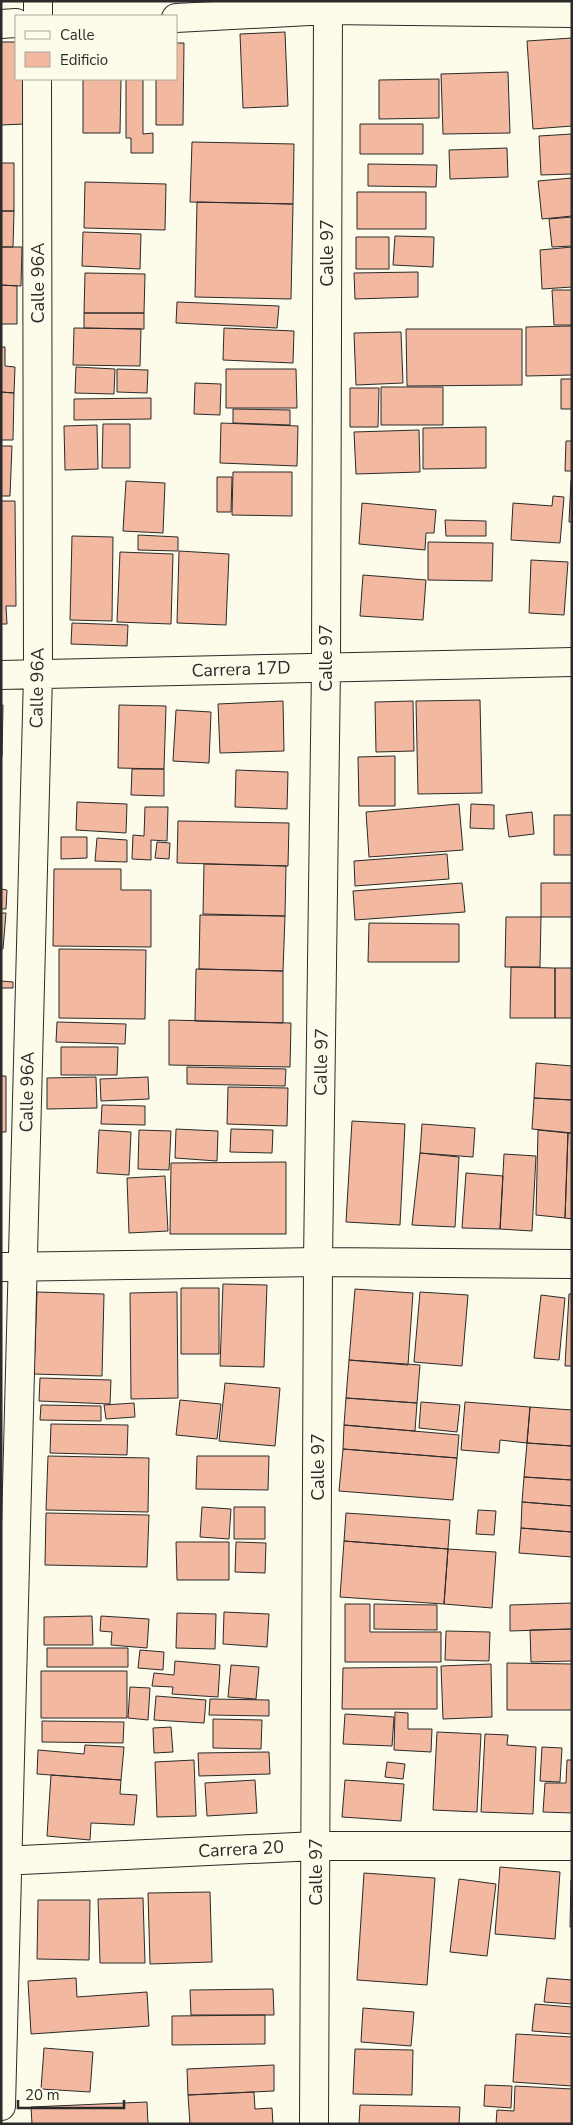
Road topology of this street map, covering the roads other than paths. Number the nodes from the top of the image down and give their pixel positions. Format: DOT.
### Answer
graph roads {
  1 [pos="38,1"];
  2 [pos="328,6"];
  3 [pos="572,13"];
  4 [pos="38,15"];
  5 [pos="178,18"];
  6 [pos="1,24"];
  7 [pos="15,24"];
  8 [pos="37,80"];
  9 [pos="572,662"];
  10 [pos="326,666"];
  11 [pos="1,675"];
  12 [pos="38,675"];
  13 [pos="318,1262"];
  14 [pos="572,1264"];
  15 [pos="12,1267"];
  16 [pos="316,1846"];
  17 [pos="572,1846"];
  18 [pos="4,1861"];
  19 [pos="1,2106"];
  20 [pos="314,2124"];
  1 -- 4 [label="street"];
  2 -- 3 [label="street"];
  2 -- 5 [label="street"];
  2 -- 10 [label="street, Calle 97"];
  6 -- 7 [label="street"];
  8 -- 12 [label="street, Calle 96A"];
  9 -- 10 [label="street, Carrera 17D"];
  10 -- 12 [label="street, Carrera 17D"];
  10 -- 13 [label="street, Calle 97"];
  11 -- 12 [label="street, Carrera 17D"];
  12 -- 15 [label="street, Calle 96A"];
  13 -- 14 [label="street"];
  13 -- 15 [label="street"];
  13 -- 16 [label="street, Calle 97"];
  15 -- 18 [label="street, Calle 96A"];
  16 -- 17 [label="street, Carrera 20"];
  16 -- 18 [label="street, Carrera 20"];
  16 -- 20 [label="street, Calle 97"];
  18 -- 19 [label="street, Calle 96A"];
}
